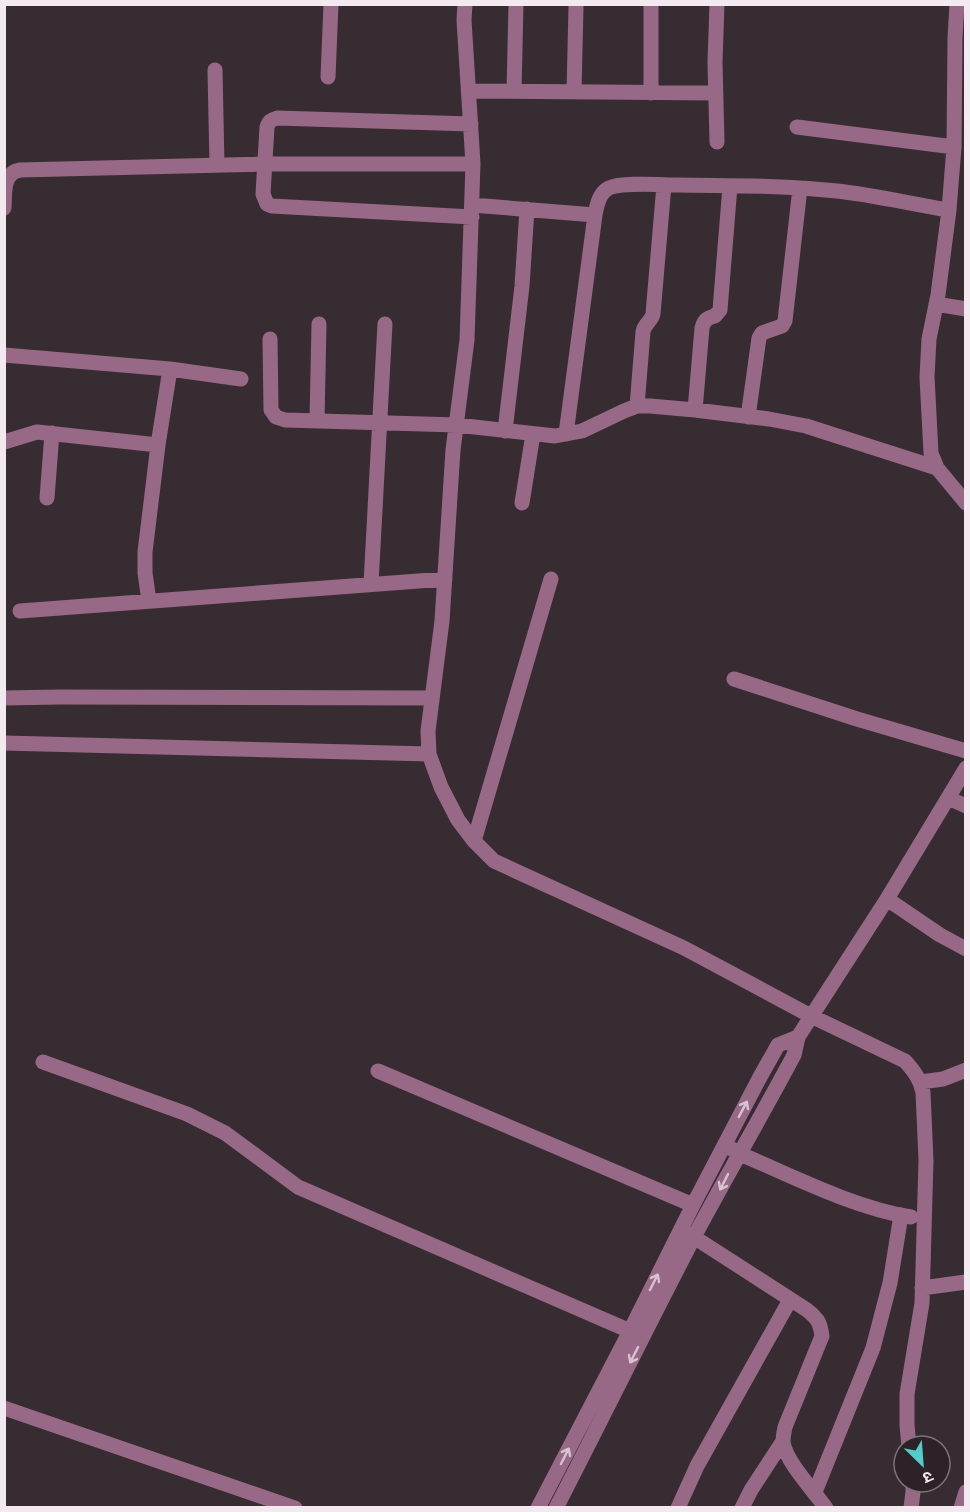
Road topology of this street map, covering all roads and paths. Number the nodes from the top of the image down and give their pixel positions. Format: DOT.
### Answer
graph roads {
  1 [pos="332,4"];
  2 [pos="465,4"];
  3 [pos="516,4"];
  4 [pos="717,4"];
  5 [pos="957,4"];
  6 [pos="651,6"];
  7 [pos="576,7"];
  8 [pos="216,70"];
  9 [pos="328,77"];
  10 [pos="469,91"];
  11 [pos="514,92"];
  12 [pos="574,92"];
  13 [pos="651,93"];
  14 [pos="716,93"];
  15 [pos="471,124"];
  16 [pos="797,127"];
  17 [pos="717,142"];
  18 [pos="954,147"];
  19 [pos="264,164"];
  20 [pos="473,164"];
  21 [pos="217,165"];
  22 [pos="664,185"];
  23 [pos="730,186"];
  24 [pos="800,188"];
  25 [pos="4,208"];
  26 [pos="527,209"];
  27 [pos="949,210"];
  28 [pos="472,211"];
  29 [pos="595,215"];
  30 [pos="936,304"];
  31 [pos="966,309"];
  32 [pos="319,324"];
  33 [pos="385,324"];
  34 [pos="270,339"];
  35 [pos="4,355"];
  36 [pos="170,369"];
  37 [pos="241,379"];
  38 [pos="637,406"];
  39 [pos="695,410"];
  40 [pos="748,417"];
  41 [pos="317,421"];
  42 [pos="380,423"];
  43 [pos="457,425"];
  44 [pos="504,431"];
  45 [pos="52,434"];
  46 [pos="533,434"];
  47 [pos="566,434"];
  48 [pos="4,442"];
  49 [pos="158,445"];
  50 [pos="937,468"];
  51 [pos="47,498"];
  52 [pos="522,503"];
  53 [pos="966,503"];
  54 [pos="551,579"];
  55 [pos="444,583"];
  56 [pos="371,584"];
  57 [pos="148,601"];
  58 [pos="20,611"];
  59 [pos="734,679"];
  60 [pos="4,698"];
  61 [pos="432,698"];
  62 [pos="4,743"];
  63 [pos="966,751"];
  64 [pos="429,754"];
  65 [pos="966,768"];
  66 [pos="948,798"];
  67 [pos="966,806"];
  68 [pos="474,840"];
  69 [pos="887,898"];
  70 [pos="966,949"];
  71 [pos="811,1016"];
  72 [pos="798,1037"];
  73 [pos="43,1062"];
  74 [pos="966,1070"];
  75 [pos="378,1071"];
  76 [pos="921,1082"];
  77 [pos="724,1145"];
  78 [pos="738,1154"];
  79 [pos="693,1205"];
  80 [pos="901,1215"];
  81 [pos="924,1219"];
  82 [pos="688,1233"];
  83 [pos="966,1282"];
  84 [pos="922,1288"];
  85 [pos="790,1300"];
  86 [pos="630,1331"];
  87 [pos="4,1408"];
  88 [pos="908,1434"];
  89 [pos="783,1441"];
  90 [pos="815,1492"];
  91 [pos="966,1492"];
  92 [pos="295,1508"];
  93 [pos="538,1508"];
  94 [pos="556,1508"];
  95 [pos="678,1508"];
  96 [pos="742,1508"];
  97 [pos="826,1508"];
  98 [pos="961,1508"];
  1 -- 9 [label="street"];
  2 -- 10 [label="street"];
  3 -- 11 [label="street"];
  4 -- 14 [label="street"];
  5 -- 18 [label="street"];
  6 -- 13 [label="street"];
  7 -- 12 [label="street"];
  8 -- 21 [label="street"];
  10 -- 11 [label="street"];
  10 -- 15 [label="street"];
  11 -- 12 [label="street"];
  12 -- 13 [label="street"];
  13 -- 14 [label="street"];
  14 -- 17 [label="street"];
  15 -- 19 [label="street"];
  15 -- 20 [label="street"];
  16 -- 18 [label="street"];
  18 -- 27 [label="street"];
  19 -- 20 [label="street"];
  19 -- 21 [label="street"];
  19 -- 28 [label="street"];
  20 -- 28 [label="street"];
  21 -- 25 [label="street"];
  22 -- 23 [label="street"];
  22 -- 29 [label="street"];
  22 -- 38 [label="street"];
  23 -- 24 [label="street"];
  23 -- 39 [label="street"];
  24 -- 27 [label="street"];
  24 -- 40 [label="street"];
  26 -- 28 [label="street"];
  26 -- 29 [label="street"];
  26 -- 44 [label="street"];
  27 -- 30 [label="street"];
  28 -- 43 [label="street"];
  29 -- 47 [label="street"];
  30 -- 31 [label="street"];
  30 -- 50 [label="street"];
  32 -- 41 [label="street"];
  33 -- 42 [label="street"];
  34 -- 41 [label="street"];
  35 -- 36 [label="street"];
  36 -- 37 [label="street"];
  36 -- 49 [label="street"];
  38 -- 39 [label="street"];
  38 -- 47 [label="street"];
  39 -- 40 [label="street"];
  40 -- 50 [label="street"];
  41 -- 42 [label="street"];
  42 -- 43 [label="street"];
  42 -- 56 [label="street"];
  43 -- 44 [label="street"];
  43 -- 55 [label="street"];
  44 -- 46 [label="street"];
  45 -- 48 [label="street"];
  45 -- 49 [label="street"];
  45 -- 51 [label="street"];
  46 -- 47 [label="street"];
  46 -- 52 [label="street"];
  49 -- 57 [label="street"];
  50 -- 53 [label="street"];
  54 -- 68 [label="street"];
  55 -- 56 [label="street"];
  55 -- 61 [label="street"];
  56 -- 57 [label="street"];
  57 -- 58 [label="street"];
  59 -- 63 [label="street"];
  60 -- 61 [label="street"];
  61 -- 64 [label="street"];
  62 -- 64 [label="street"];
  64 -- 68 [label="street"];
  65 -- 66 [label="street"];
  66 -- 67 [label="street"];
  66 -- 69 [label="street"];
  68 -- 71 [label="street"];
  69 -- 70 [label="street"];
  69 -- 71 [label="street"];
  71 -- 72 [label="street"];
  71 -- 76 [label="street"];
  77 -- 72 [label="street, one-way"];
  72 -- 78 [label="street"];
  73 -- 86 [label="street"];
  74 -- 76 [label="street"];
  75 -- 79 [label="street"];
  76 -- 81 [label="street"];
  77 -- 78 [label="street"];
  77 -- 79 [label="street"];
  78 -- 80 [label="street"];
  78 -- 82 [label="street, one-way"];
  79 -- 82 [label="street"];
  80 -- 81 [label="street"];
  80 -- 90 [label="street"];
  81 -- 84 [label="street"];
  82 -- 85 [label="street"];
  86 -- 82 [label="street, one-way"];
  82 -- 94 [label="street, one-way"];
  83 -- 84 [label="street"];
  84 -- 88 [label="street"];
  85 -- 89 [label="street"];
  85 -- 95 [label="street"];
  93 -- 86 [label="street, one-way"];
  87 -- 92 [label="street"];
  89 -- 90 [label="street"];
  89 -- 96 [label="street"];
  90 -- 97 [label="street"];
  91 -- 98 [label="street"];
}
